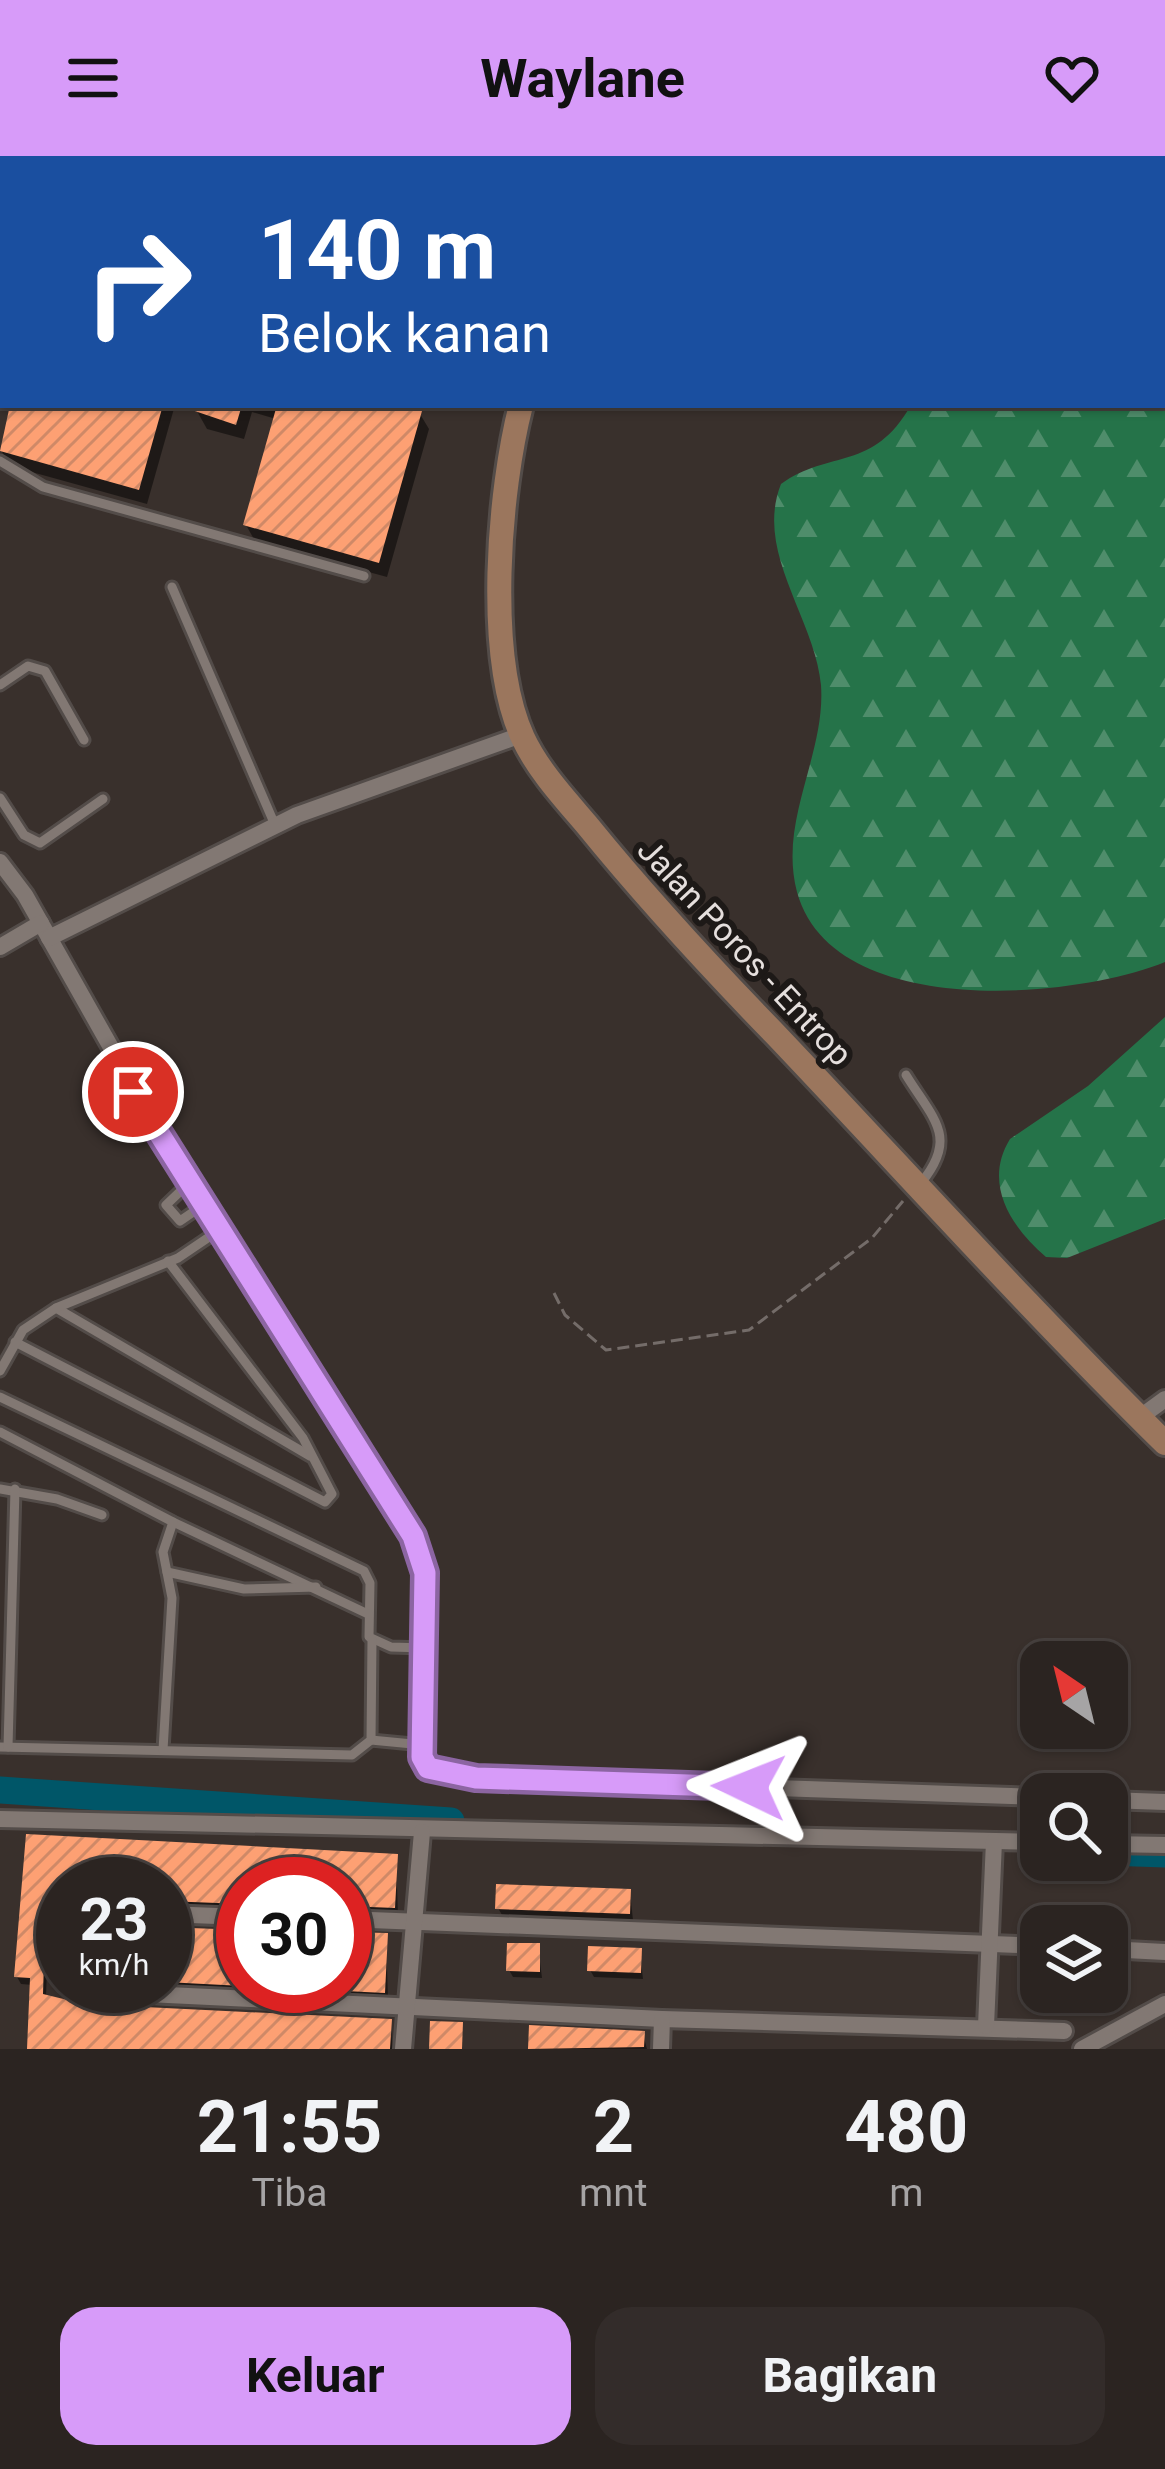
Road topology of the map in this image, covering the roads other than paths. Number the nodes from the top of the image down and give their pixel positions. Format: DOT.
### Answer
graph roads {
  1 [pos="520,408"];
  2 [pos="0,461"];
  3 [pos="364,576"];
  4 [pos="172,587"];
  5 [pos="0,685"];
  6 [pos="521,735"];
  7 [pos="84,740"];
  8 [pos="0,798"];
  9 [pos="104,799"];
  10 [pos="275,825"];
  11 [pos="0,862"];
  12 [pos="36,931"];
  13 [pos="0,947"];
  14 [pos="906,1075"];
  15 [pos="188,1184"];
  16 [pos="918,1187"];
  17 [pos="202,1206"];
  18 [pos="218,1231"];
  19 [pos="168,1261"];
  20 [pos="56,1308"];
  21 [pos="15,1342"];
  22 [pos="0,1371"];
  23 [pos="0,1396"];
  24 [pos="1165,1399"];
  25 [pos="1139,1418"];
  26 [pos="0,1432"];
  27 [pos="1165,1443"];
  28 [pos="313,1458"];
  29 [pos="0,1489"];
  30 [pos="15,1489"];
  31 [pos="102,1515"];
  32 [pos="173,1522"];
  33 [pos="167,1572"];
  34 [pos="318,1587"];
  35 [pos="368,1614"];
  36 [pos="372,1640"];
  37 [pos="420,1649"];
  38 [pos="371,1740"];
  39 [pos="414,1744"];
  40 [pos="4,1747"];
  41 [pos="163,1750"];
  42 [pos="1020,1796"];
  43 [pos="1128,1801"];
  44 [pos="1165,1802"];
  45 [pos="0,1819"];
  46 [pos="422,1832"];
  47 [pos="994,1841"];
  48 [pos="1020,1842"];
  49 [pos="1128,1844"];
  50 [pos="1165,1845"];
  51 [pos="372,1920"];
  52 [pos="412,1921"];
  53 [pos="988,1943"];
  54 [pos="1020,1945"];
  55 [pos="1128,1950"];
  56 [pos="1165,1952"];
  57 [pos="192,1996"];
  58 [pos="1165,2004"];
  59 [pos="405,2005"];
  60 [pos="662,2019"];
  61 [pos="986,2026"];
  62 [pos="1064,2031"];
  63 [pos="403,2049"];
  64 [pos="661,2049"];
  65 [pos="1082,2049"];
  1 -- 6 [label="main road, Jalan Poros - Entrop"];
  2 -- 3 [label="lane"];
  4 -- 10 [label="lane"];
  5 -- 7 [label="lane"];
  6 -- 10 [label="street"];
  6 -- 16 [label="main road, Jalan Poros - Entrop"];
  8 -- 9 [label="lane"];
  10 -- 12 [label="street"];
  11 -- 12 [label="street"];
  12 -- 13 [label="street"];
  12 -- 15 [label="street"];
  14 -- 16 [label="lane"];
  15 -- 17 [label="street"];
  15 -- 17 [label="lane"];
  16 -- 25 [label="main road, Jalan Poros - Entrop"];
  17 -- 18 [label="street"];
  18 -- 19 [label="lane"];
  18 -- 37 [label="street"];
  19 -- 20 [label="lane"];
  19 -- 28 [label="lane"];
  20 -- 21 [label="lane"];
  20 -- 28 [label="lane"];
  21 -- 22 [label="lane"];
  21 -- 28 [label="lane"];
  23 -- 35 [label="lane"];
  24 -- 25 [label="street"];
  25 -- 27 [label="main road, Jalan Poros - Entrop"];
  26 -- 32 [label="lane"];
  29 -- 30 [label="lane"];
  30 -- 31 [label="lane"];
  30 -- 40 [label="lane"];
  32 -- 33 [label="lane"];
  32 -- 34 [label="lane"];
  33 -- 34 [label="lane"];
  33 -- 41 [label="lane"];
  34 -- 35 [label="lane"];
  35 -- 36 [label="lane"];
  36 -- 37 [label="lane"];
  36 -- 38 [label="lane"];
  37 -- 39 [label="street"];
  38 -- 39 [label="lane"];
  38 -- 41 [label="lane"];
  39 -- 42 [label="street"];
  40 -- 41 [label="lane"];
  43 -- 44 [label="street"];
  45 -- 46 [label="street"];
  46 -- 47 [label="street"];
  46 -- 52 [label="street"];
  47 -- 48 [label="street"];
  47 -- 53 [label="street"];
  49 -- 50 [label="street"];
  51 -- 52 [label="street"];
  52 -- 53 [label="street"];
  52 -- 59 [label="street"];
  53 -- 54 [label="street"];
  53 -- 61 [label="street"];
  55 -- 56 [label="street"];
  57 -- 59 [label="street"];
  58 -- 65 [label="street"];
  59 -- 60 [label="street"];
  59 -- 63 [label="street"];
  60 -- 61 [label="street"];
  60 -- 64 [label="street"];
  61 -- 62 [label="street"];
}
